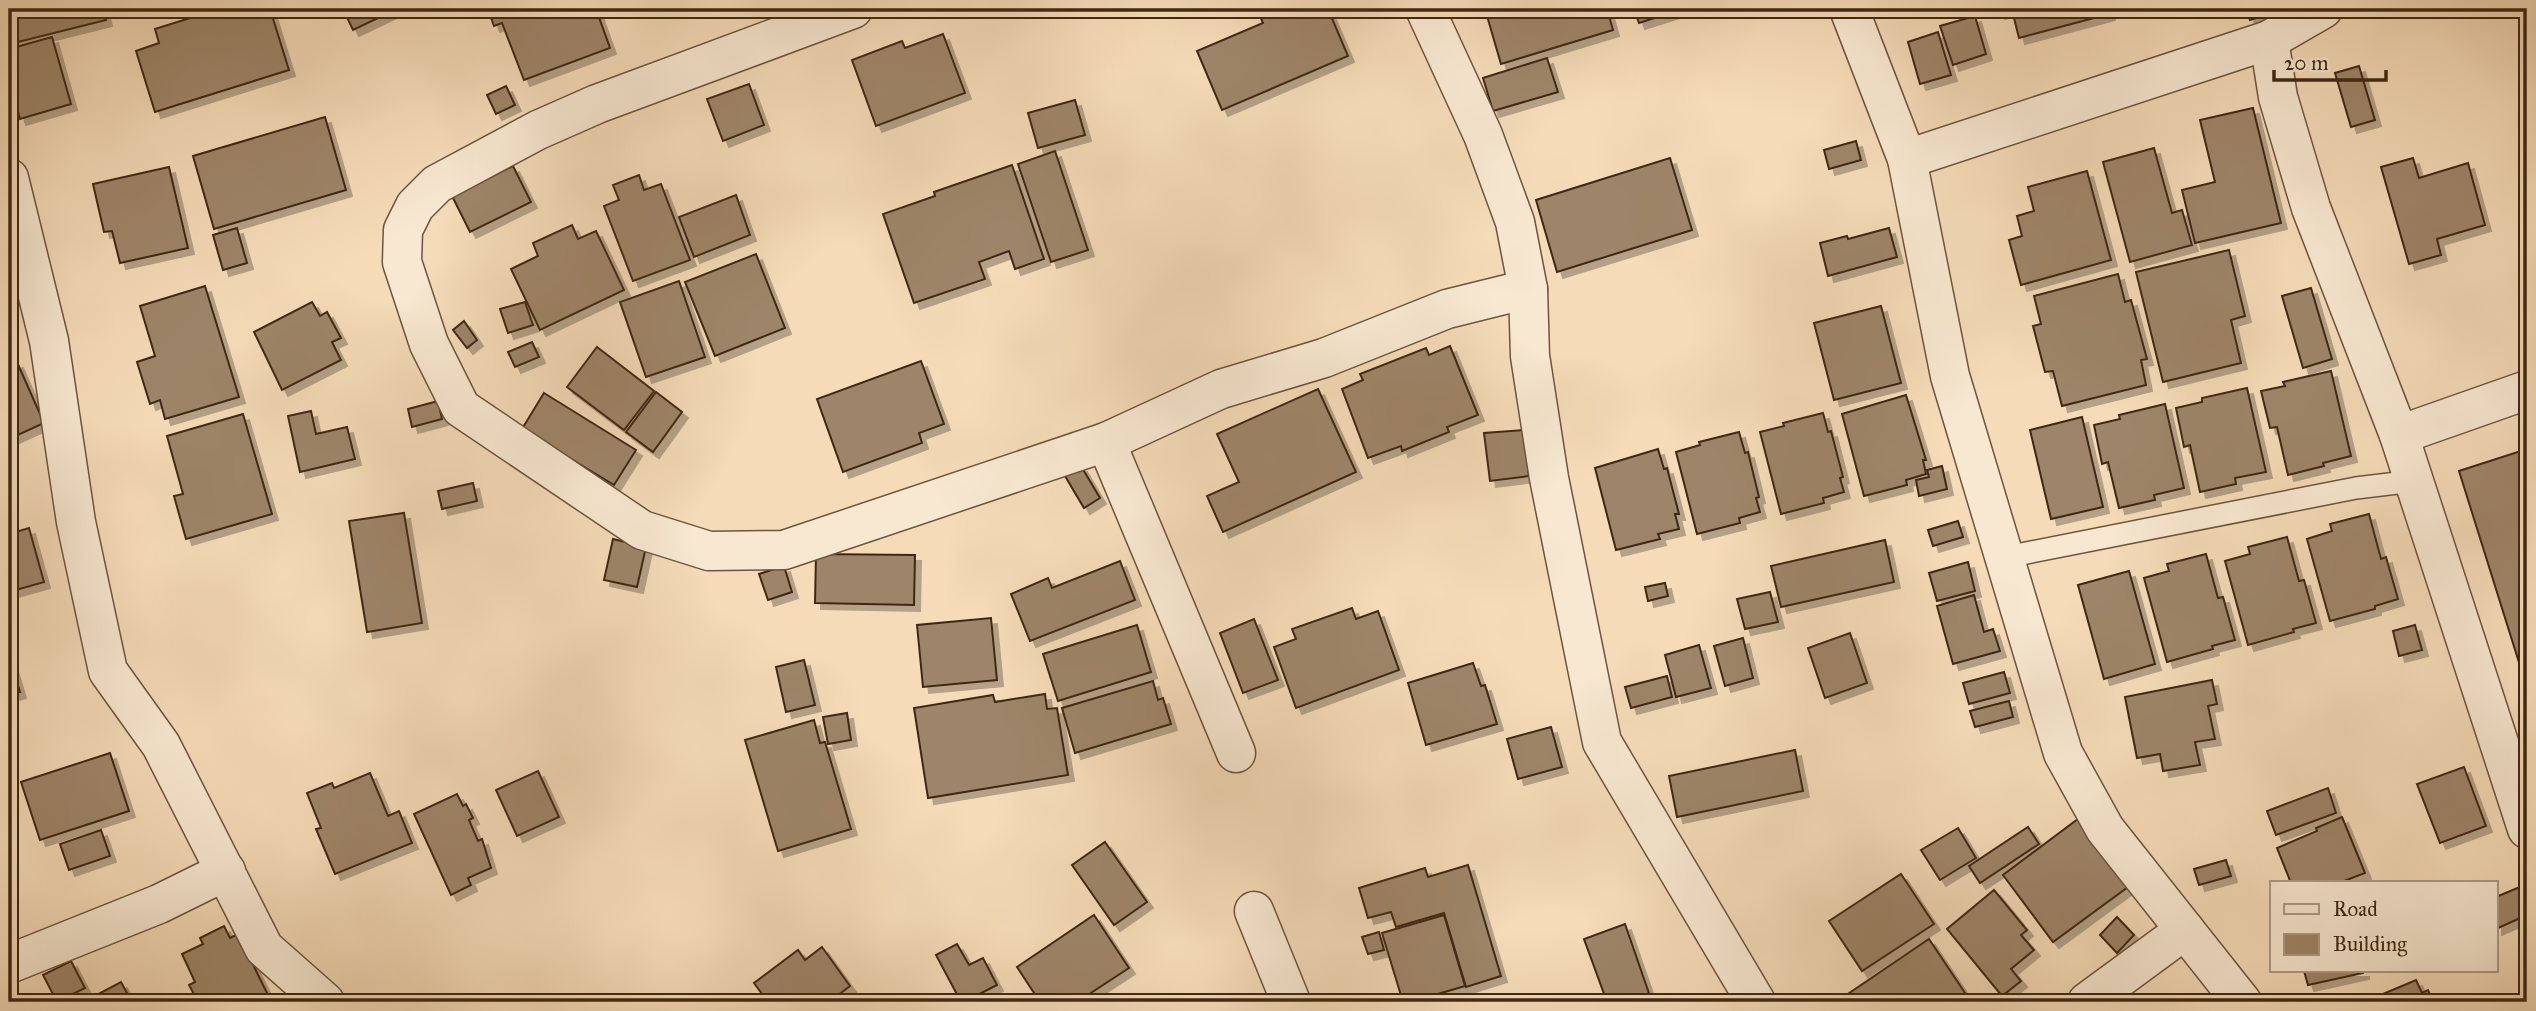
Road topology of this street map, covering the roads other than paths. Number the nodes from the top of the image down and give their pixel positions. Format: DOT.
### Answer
graph roads {
  1 [pos="853,9"];
  2 [pos="1425,9"];
  3 [pos="1849,9"];
  4 [pos="2323,9"];
  5 [pos="2269,40"];
  6 [pos="1907,159"];
  7 [pos="9,178"];
  8 [pos="1528,289"];
  9 [pos="2527,390"];
  10 [pos="2399,435"];
  11 [pos="1105,442"];
  12 [pos="2414,481"];
  13 [pos="2006,557"];
  14 [pos="1236,753"];
  15 [pos="2527,829"];
  16 [pos="226,871"];
  17 [pos="1254,911"];
  18 [pos="2185,930"];
  19 [pos="9,964"];
  20 [pos="325,1002"];
  21 [pos="1291,1002"];
  22 [pos="1756,1002"];
  23 [pos="2087,1002"];
  24 [pos="2242,1002"];
  1 -- 11 [label="street"];
  2 -- 8 [label="street"];
  3 -- 6 [label="street"];
  4 -- 5 [label="street"];
  5 -- 6 [label="street"];
  5 -- 10 [label="street"];
  6 -- 13 [label="street"];
  7 -- 16 [label="street"];
  8 -- 11 [label="street"];
  8 -- 22 [label="street"];
  9 -- 10 [label="street"];
  10 -- 12 [label="street"];
  11 -- 14 [label="street"];
  12 -- 13 [label="lane"];
  12 -- 15 [label="street"];
  13 -- 18 [label="street"];
  16 -- 19 [label="street"];
  16 -- 20 [label="street"];
  17 -- 21 [label="street"];
  18 -- 23 [label="street"];
  18 -- 24 [label="street"];
}
